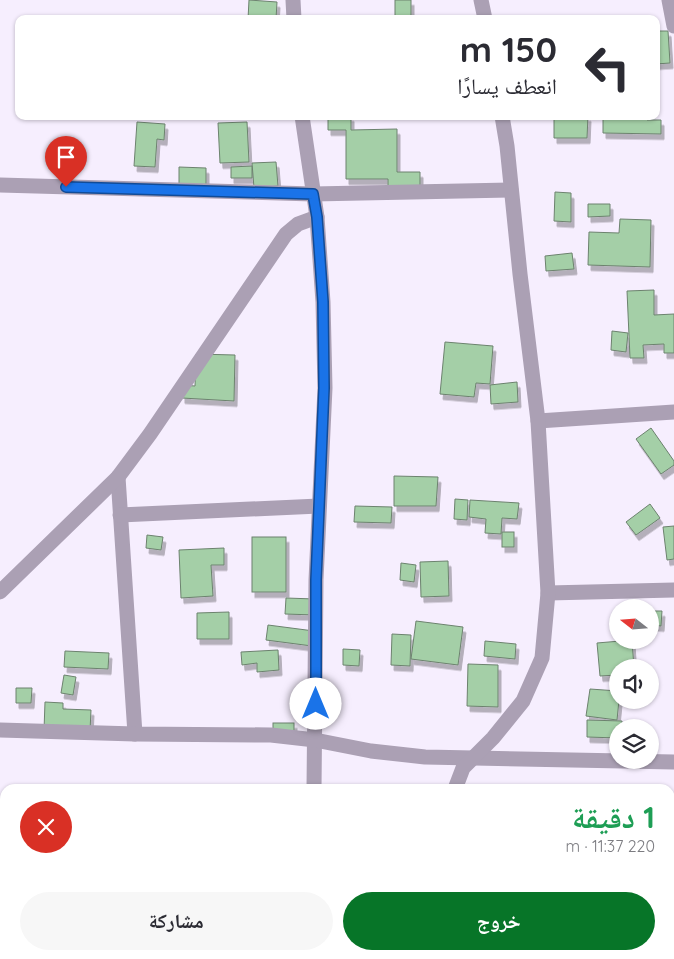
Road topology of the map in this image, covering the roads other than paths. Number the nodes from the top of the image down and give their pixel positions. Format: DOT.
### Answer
graph roads {
  1 [pos="293,0"];
  2 [pos="481,0"];
  3 [pos="668,0"];
  4 [pos="294,15"];
  5 [pos="484,15"];
  6 [pos="674,26"];
  7 [pos="303,120"];
  8 [pos="503,120"];
  9 [pos="0,185"];
  10 [pos="511,190"];
  11 [pos="313,194"];
  12 [pos="317,217"];
  13 [pos="674,412"];
  14 [pos="538,421"];
  15 [pos="118,477"];
  16 [pos="318,506"];
  17 [pos="120,515"];
  18 [pos="674,590"];
  19 [pos="0,592"];
  20 [pos="548,593"];
  21 [pos="0,730"];
  22 [pos="135,734"];
  23 [pos="315,740"];
  24 [pos="474,757"];
  25 [pos="674,762"];
  26 [pos="314,784"];
  27 [pos="457,784"];
  1 -- 4 [label="street"];
  2 -- 5 [label="street"];
  3 -- 6 [label="street"];
  7 -- 11 [label="street"];
  8 -- 10 [label="street"];
  9 -- 11 [label="street"];
  10 -- 11 [label="street"];
  10 -- 14 [label="street"];
  11 -- 12 [label="street"];
  12 -- 15 [label="street"];
  12 -- 16 [label="street"];
  13 -- 14 [label="street"];
  14 -- 20 [label="street"];
  15 -- 17 [label="street"];
  15 -- 19 [label="street"];
  16 -- 17 [label="street"];
  16 -- 23 [label="street"];
  17 -- 22 [label="street"];
  18 -- 20 [label="street"];
  20 -- 24 [label="street"];
  21 -- 22 [label="street"];
  22 -- 23 [label="street"];
  23 -- 24 [label="street"];
  23 -- 26 [label="street"];
  24 -- 25 [label="street"];
  24 -- 27 [label="street"];
}
